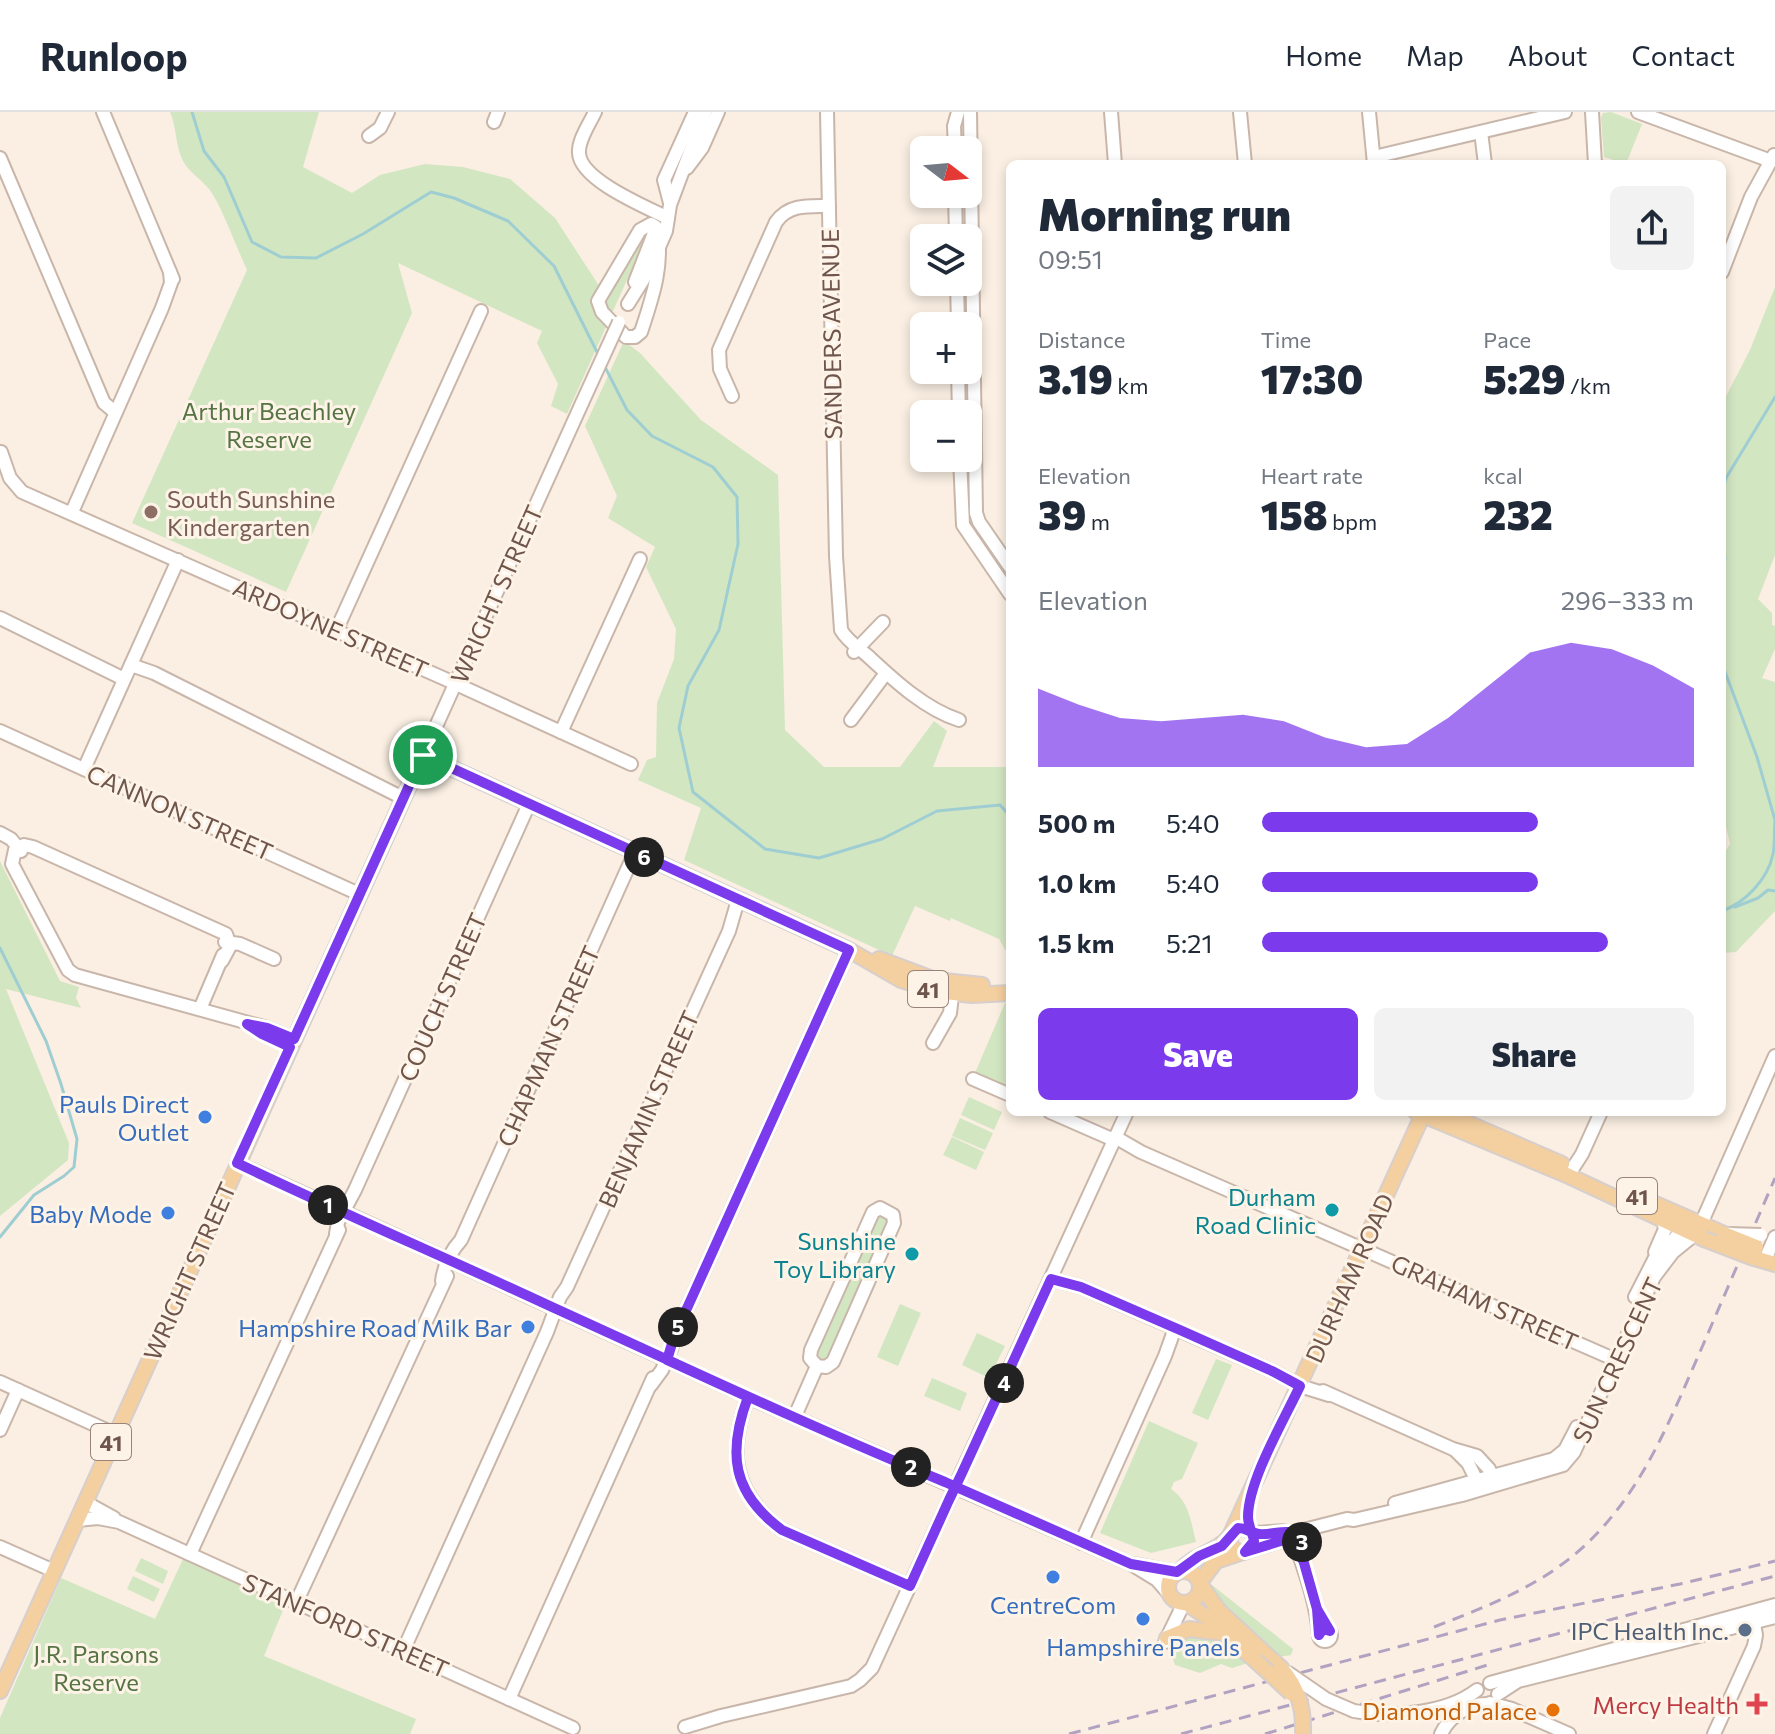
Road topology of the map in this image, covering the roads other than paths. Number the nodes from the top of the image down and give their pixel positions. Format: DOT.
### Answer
graph roads {
  1 [pos="103,112"];
  2 [pos="388,112"];
  3 [pos="595,112"];
  4 [pos="695,112"];
  5 [pos="705,112"];
  6 [pos="718,112"];
  7 [pos="827,112"];
  8 [pos="958,112"];
  9 [pos="970,112"];
  10 [pos="1240,112"];
  11 [pos="1369,112"];
  12 [pos="1565,112"];
  13 [pos="1589,112"];
  14 [pos="1638,112"];
  15 [pos="1111,114"];
  16 [pos="1481,132"];
  17 [pos="369,136"];
  18 [pos="954,136"];
  19 [pos="0,158"];
  20 [pos="1115,160"];
  21 [pos="1245,160"];
  22 [pos="1374,160"];
  23 [pos="1484,160"];
  24 [pos="1595,160"];
  25 [pos="1771,161"];
  26 [pos="684,172"];
  27 [pos="829,206"];
  28 [pos="665,214"];
  29 [pos="659,247"];
  30 [pos="1726,262"];
  31 [pos="628,304"];
  32 [pos="481,311"];
  33 [pos="732,396"];
  34 [pos="117,408"];
  35 [pos="1,450"];
  36 [pos="961,472"];
  37 [pos="7,474"];
  38 [pos="72,512"];
  39 [pos="640,559"];
  40 [pos="178,560"];
  41 [pos="1006,561"];
  42 [pos="1006,588"];
  43 [pos="0,618"];
  44 [pos="883,622"];
  45 [pos="336,631"];
  46 [pos="856,650"];
  47 [pos="132,662"];
  48 [pos="883,670"];
  49 [pos="124,679"];
  50 [pos="455,683"];
  51 [pos="851,720"];
  52 [pos="959,720"];
  53 [pos="0,731"];
  54 [pos="561,732"];
  55 [pos="423,755"];
  56 [pos="631,764"];
  57 [pos="84,769"];
  58 [pos="403,798"];
  59 [pos="529,804"];
  60 [pos="0,833"];
  61 [pos="20,851"];
  62 [pos="635,852"];
  63 [pos="359,894"];
  64 [pos="742,901"];
  65 [pos="228,942"];
  66 [pos="852,951"];
  67 [pos="274,959"];
  68 [pos="1006,986"];
  69 [pos="953,989"];
  70 [pos="1006,993"];
  71 [pos="203,1010"];
  72 [pos="292,1043"];
  73 [pos="933,1043"];
  74 [pos="1775,1056"];
  75 [pos="973,1079"];
  76 [pos="1006,1093"];
  77 [pos="1059,1116"];
  78 [pos="1125,1116"];
  79 [pos="1420,1116"];
  80 [pos="1429,1116"];
  81 [pos="1451,1116"];
  82 [pos="1592,1116"];
  83 [pos="1599,1116"];
  84 [pos="1114,1140"];
  85 [pos="237,1163"];
  86 [pos="1571,1172"];
  87 [pos="345,1213"];
  88 [pos="1663,1219"];
  89 [pos="1775,1230"];
  90 [pos="1699,1231"];
  91 [pos="1775,1237"];
  92 [pos="1362,1248"];
  93 [pos="1764,1254"];
  94 [pos="451,1261"];
  95 [pos="1649,1266"];
  96 [pos="1052,1276"];
  97 [pos="558,1309"];
  98 [pos="1177,1329"];
  99 [pos="664,1358"];
  100 [pos="1612,1358"];
  101 [pos="817,1366"];
  102 [pos="0,1382"];
  103 [pos="1301,1383"];
  104 [pos="18,1390"];
  105 [pos="748,1397"];
  106 [pos="795,1416"];
  107 [pos="0,1430"];
  108 [pos="115,1434"];
  109 [pos="1453,1449"];
  110 [pos="1494,1480"];
  111 [pos="1254,1484"];
  112 [pos="1477,1485"];
  113 [pos="956,1487"];
  114 [pos="85,1502"];
  115 [pos="77,1520"];
  116 [pos="119,1522"];
  117 [pos="1251,1531"];
  118 [pos="1296,1532"];
  119 [pos="1230,1535"];
  120 [pos="1081,1543"];
  121 [pos="0,1547"];
  122 [pos="1244,1552"];
  123 [pos="190,1554"];
  124 [pos="1131,1564"];
  125 [pos="54,1571"];
  126 [pos="1178,1572"];
  127 [pos="1200,1583"];
  128 [pos="910,1586"];
  129 [pos="1178,1600"];
  130 [pos="296,1603"];
  131 [pos="1775,1605"];
  132 [pos="1752,1617"];
  133 [pos="1775,1617"];
  134 [pos="1222,1633"];
  135 [pos="1324,1633"];
  136 [pos="1167,1637"];
  137 [pos="403,1651"];
  138 [pos="1262,1659"];
  139 [pos="1281,1668"];
  140 [pos="0,1691"];
  141 [pos="1492,1696"];
  142 [pos="509,1699"];
  143 [pos="1303,1710"];
  144 [pos="685,1727"];
  145 [pos="573,1728"];
  146 [pos="1303,1734"];
  147 [pos="1441,1734"];
  148 [pos="1569,1734"];
  149 [pos="1714,1734"];
  1 -- 34 [label="street"];
  2 -- 17 [label="street"];
  3 -- 28 [label="street"];
  4 -- 28 [label="street, WRIGHT STREET"];
  5 -- 26 [label="street, WRIGHT STREET"];
  6 -- 26 [label="street, WRIGHT STREET"];
  7 -- 27 [label="street, SANDERS AVENUE"];
  8 -- 18 [label="street"];
  9 -- 41 [label="street"];
  10 -- 21 [label="street"];
  11 -- 22 [label="street"];
  12 -- 16 [label="street"];
  13 -- 24 [label="street"];
  14 -- 25 [label="street"];
  15 -- 20 [label="street"];
  16 -- 22 [label="street"];
  16 -- 23 [label="street"];
  19 -- 34 [label="street"];
  25 -- 30 [label="street"];
  26 -- 28 [label="street, WRIGHT STREET"];
  27 -- 33 [label="street"];
  27 -- 46 [label="street, SANDERS AVENUE"];
  28 -- 29 [label="street"];
  28 -- 29 [label="street, WRIGHT STREET"];
  28 -- 31 [label="street, WRIGHT STREET"];
  29 -- 31 [label="street, WRIGHT STREET"];
  31 -- 50 [label="street, WRIGHT STREET, bridge"];
  32 -- 45 [label="street"];
  34 -- 38 [label="street"];
  35 -- 37 [label="street, ARDOYNE STREET"];
  36 -- 42 [label="street"];
  37 -- 38 [label="street, ARDOYNE STREET"];
  38 -- 40 [label="street, ARDOYNE STREET"];
  39 -- 54 [label="street"];
  40 -- 45 [label="street, ARDOYNE STREET"];
  40 -- 47 [label="street"];
  43 -- 49 [label="street"];
  44 -- 46 [label="street"];
  45 -- 50 [label="street, ARDOYNE STREET"];
  46 -- 48 [label="street, SANDERS AVENUE"];
  47 -- 49 [label="street"];
  47 -- 58 [label="street"];
  48 -- 51 [label="street"];
  48 -- 52 [label="street, SANDERS AVENUE"];
  49 -- 57 [label="street"];
  50 -- 54 [label="street, ARDOYNE STREET"];
  50 -- 55 [label="street, WRIGHT STREET"];
  53 -- 57 [label="street, CANNON STREET"];
  54 -- 56 [label="street, ARDOYNE STREET"];
  55 -- 58 [label="main road, WRIGHT STREET / 41"];
  55 -- 59 [label="main road, 41"];
  57 -- 63 [label="street, CANNON STREET"];
  58 -- 63 [label="main road, WRIGHT STREET / 41"];
  59 -- 62 [label="main road, 41"];
  59 -- 87 [label="street, COUCH STREET"];
  60 -- 61 [label="street"];
  61 -- 65 [label="street"];
  61 -- 71 [label="street"];
  62 -- 64 [label="main road, 41"];
  62 -- 94 [label="street, CHAPMAN STREET"];
  63 -- 72 [label="main road, WRIGHT STREET / 41"];
  64 -- 66 [label="main road, 41"];
  64 -- 97 [label="street, BENJAMIN STREET"];
  65 -- 67 [label="street"];
  65 -- 71 [label="street"];
  66 -- 69 [label="main road, 41"];
  66 -- 99 [label="street"];
  68 -- 69 [label="main road, 41"];
  69 -- 70 [label="main road, 41"];
  69 -- 73 [label="street"];
  71 -- 72 [label="street"];
  72 -- 85 [label="main road, WRIGHT STREET / 41"];
  74 -- 90 [label="street"];
  75 -- 76 [label="street"];
  77 -- 84 [label="street, GRAHAM STREET"];
  78 -- 84 [label="street"];
  79 -- 92 [label="main road, DURHAM ROAD"];
  80 -- 86 [label="main road, 41"];
  81 -- 86 [label="main road, 41"];
  82 -- 86 [label="street"];
  83 -- 86 [label="street"];
  84 -- 92 [label="street, GRAHAM STREET"];
  84 -- 96 [label="street"];
  85 -- 87 [label="street"];
  85 -- 108 [label="main road, WRIGHT STREET / 41"];
  86 -- 88 [label="main road, 41"];
  86 -- 90 [label="main road, 41"];
  87 -- 94 [label="street"];
  87 -- 123 [label="street, COUCH STREET"];
  88 -- 90 [label="main road, 41"];
  88 -- 95 [label="street"];
  89 -- 93 [label="street"];
  90 -- 93 [label="main road, 41, bridge"];
  90 -- 93 [label="main road, 41, bridge"];
  90 -- 95 [label="street, SUN CRESCENT"];
  90 -- 100 [label="street, SUN CRESCENT"];
  91 -- 93 [label="street"];
  92 -- 100 [label="street, GRAHAM STREET"];
  92 -- 103 [label="main road, DURHAM ROAD"];
  94 -- 97 [label="street"];
  94 -- 130 [label="street, CHAPMAN STREET"];
  95 -- 100 [label="street, SUN CRESCENT"];
  96 -- 98 [label="street"];
  96 -- 113 [label="street"];
  97 -- 99 [label="street"];
  97 -- 137 [label="street, BENJAMIN STREET"];
  98 -- 103 [label="street"];
  98 -- 120 [label="street"];
  99 -- 105 [label="street"];
  99 -- 142 [label="street"];
  100 -- 110 [label="street, SUN CRESCENT"];
  101 -- 101 [label="street"];
  101 -- 106 [label="street"];
  102 -- 104 [label="street"];
  103 -- 109 [label="street"];
  103 -- 111 [label="main road, DURHAM ROAD"];
  104 -- 107 [label="street"];
  104 -- 108 [label="street"];
  105 -- 106 [label="street"];
  105 -- 128 [label="street"];
  106 -- 113 [label="street"];
  108 -- 114 [label="main road, WRIGHT STREET / 41"];
  109 -- 110 [label="street"];
  109 -- 112 [label="street"];
  110 -- 112 [label="street, SUN CRESCENT"];
  111 -- 117 [label="main road, DURHAM ROAD"];
  111 -- 119 [label="main road, DURHAM ROAD"];
  112 -- 118 [label="street, SUN CRESCENT"];
  113 -- 120 [label="street"];
  113 -- 128 [label="street"];
  114 -- 115 [label="main road, WRIGHT STREET / 41"];
  114 -- 116 [label="street, STANFORD STREET"];
  115 -- 116 [label="street, STANFORD STREET"];
  115 -- 125 [label="main road, WRIGHT STREET / 41"];
  116 -- 123 [label="street, STANFORD STREET"];
  117 -- 118 [label="street, SUN CRESCENT"];
  117 -- 119 [label="main road"];
  117 -- 122 [label="main road"];
  118 -- 122 [label="street, SUN CRESCENT"];
  118 -- 135 [label="street"];
  119 -- 122 [label="main road"];
  119 -- 126 [label="main road"];
  120 -- 124 [label="street"];
  121 -- 125 [label="street"];
  122 -- 127 [label="main road, SUN CRESCENT"];
  123 -- 130 [label="street, STANFORD STREET"];
  124 -- 126 [label="street"];
  124 -- 129 [label="street"];
  125 -- 140 [label="main road, WRIGHT STREET / 41"];
  126 -- 127 [label="main road"];
  126 -- 129 [label="main road"];
  127 -- 129 [label="main road"];
  127 -- 138 [label="main road"];
  128 -- 144 [label="street"];
  129 -- 134 [label="main road"];
  129 -- 136 [label="street"];
  130 -- 137 [label="street, STANFORD STREET"];
  131 -- 132 [label="street"];
  132 -- 133 [label="street"];
  132 -- 141 [label="street"];
  132 -- 149 [label="street"];
  134 -- 136 [label="main road"];
  134 -- 138 [label="main road"];
  137 -- 142 [label="street, STANFORD STREET"];
  138 -- 139 [label="main road"];
  138 -- 143 [label="main road, bridge"];
  139 -- 141 [label="street, bridge"];
  139 -- 143 [label="main road, bridge"];
  141 -- 147 [label="street"];
  141 -- 148 [label="street"];
  142 -- 145 [label="street, STANFORD STREET"];
  143 -- 146 [label="main road, bridge"];
}
